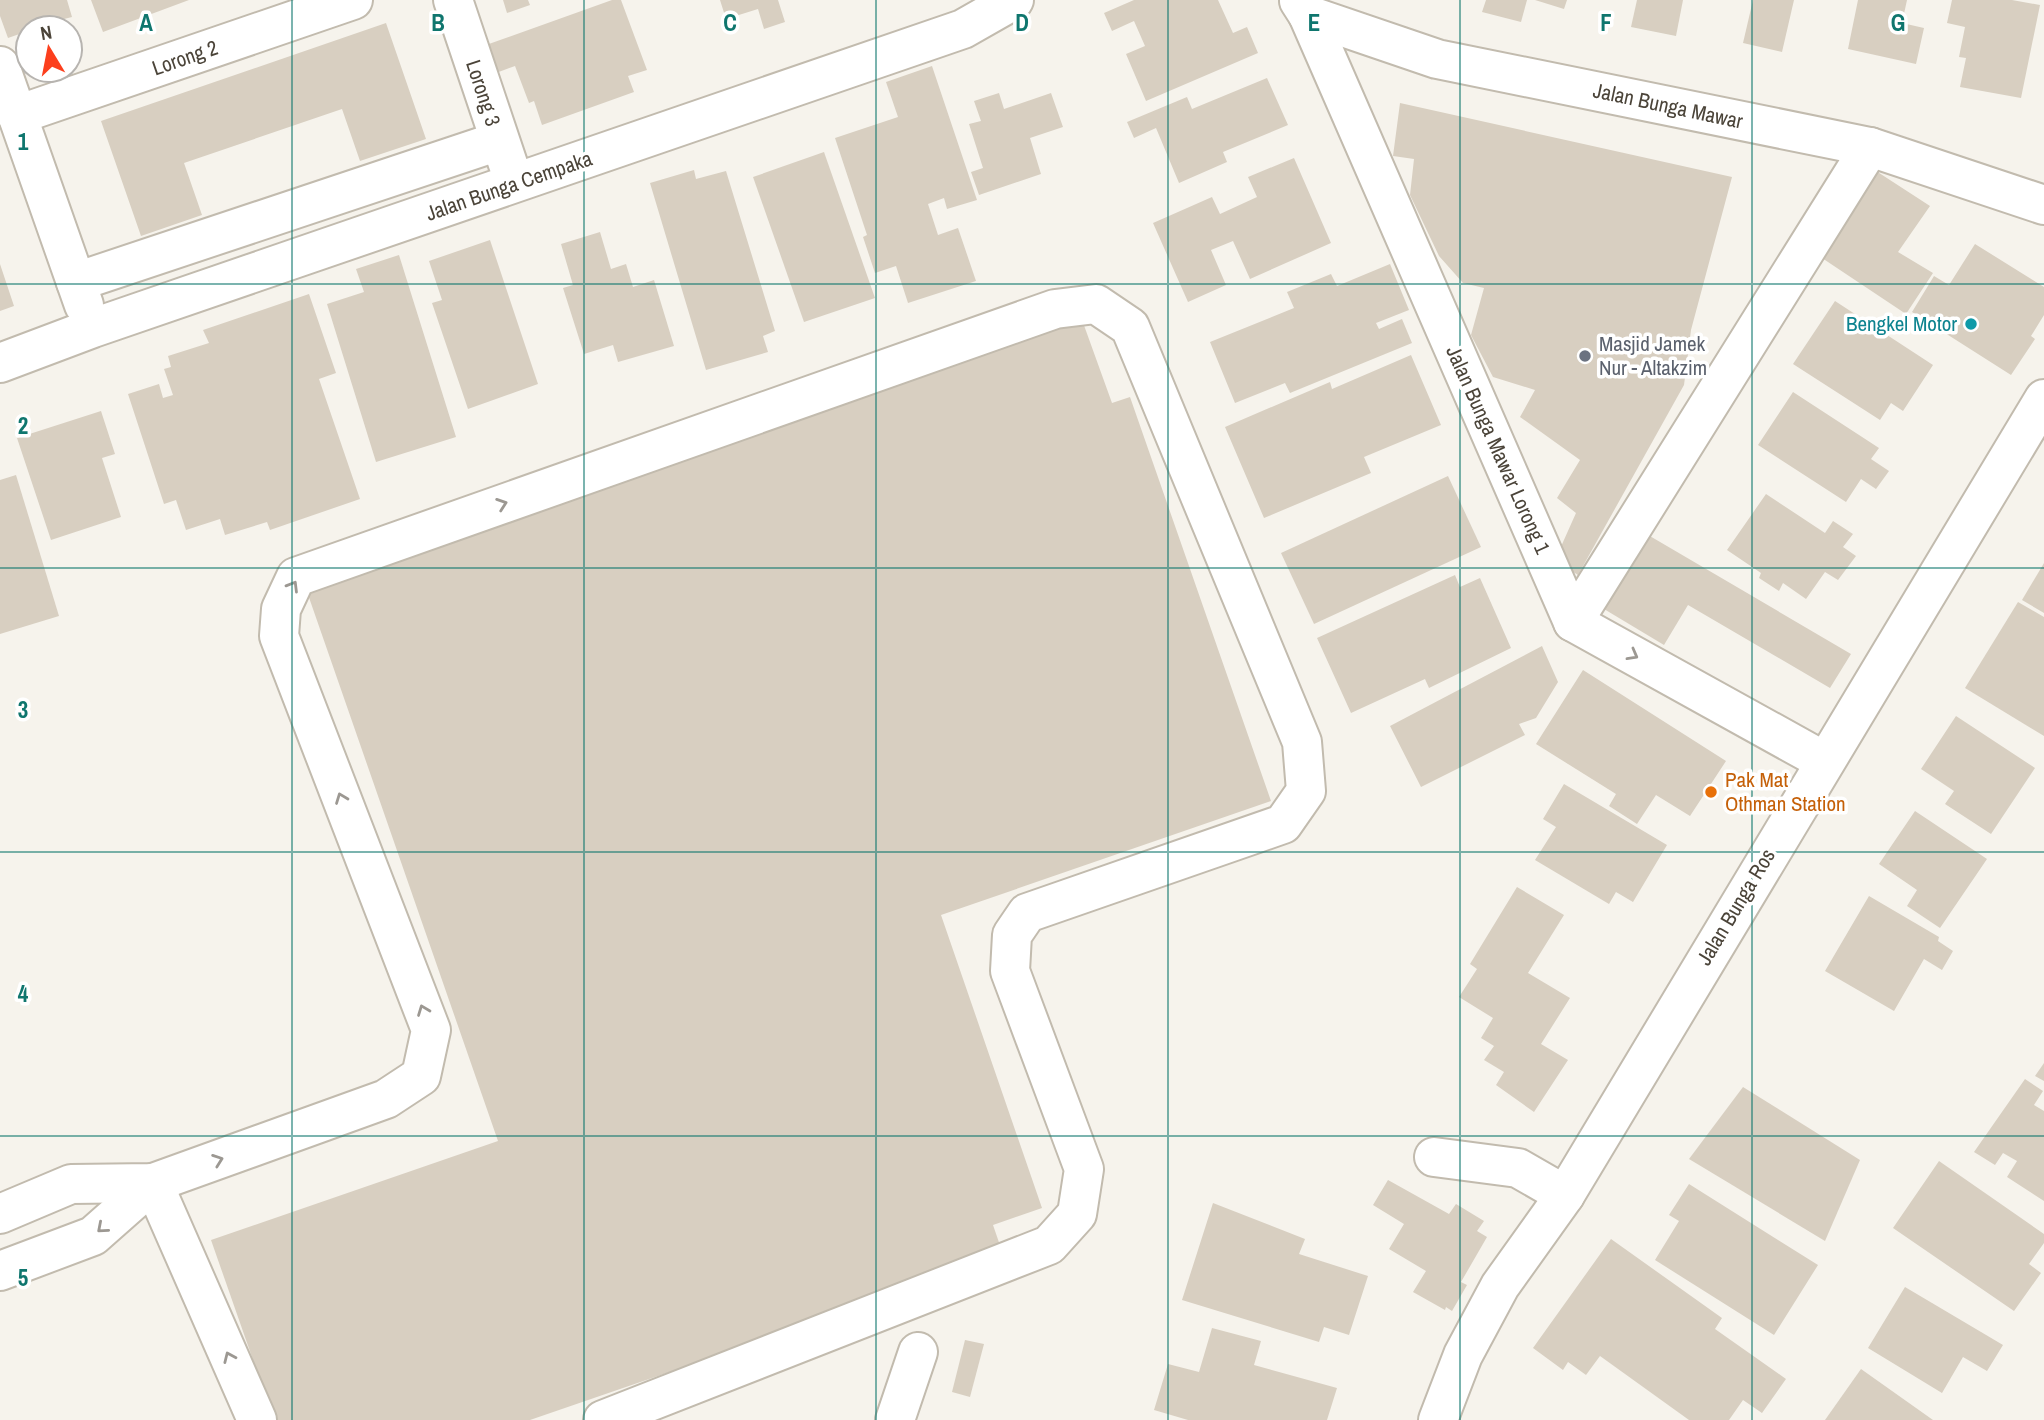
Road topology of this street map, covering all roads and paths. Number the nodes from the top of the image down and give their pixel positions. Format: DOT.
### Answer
graph roads {
  1 [pos="353,0"];
  2 [pos="453,0"];
  3 [pos="1014,0"];
  4 [pos="1303,7"];
  5 [pos="0,66"];
  6 [pos="17,115"];
  7 [pos="499,141"];
  8 [pos="1870,147"];
  9 [pos="515,184"];
  10 [pos="2044,205"];
  11 [pos="76,282"];
  12 [pos="93,328"];
  13 [pos="0,363"];
  14 [pos="2044,399"];
  15 [pos="1573,622"];
  16 [pos="1824,761"];
  17 [pos="1434,1157"];
  18 [pos="153,1183"];
  19 [pos="1565,1195"];
  20 [pos="0,1214"];
  21 [pos="0,1271"];
  22 [pos="918,1352"];
  23 [pos="257,1420"];
  24 [pos="603,1420"];
  25 [pos="895,1420"];
  26 [pos="1438,1420"];
  1 -- 6 [label="street, Lorong 2"];
  2 -- 7 [label="street, Lorong 3"];
  3 -- 9 [label="street, Jalan Bunga Cempaka"];
  4 -- 8 [label="street, Jalan Bunga Mawar"];
  4 -- 15 [label="street, Jalan Bunga Mawar Lorong 1"];
  5 -- 6 [label="street"];
  6 -- 11 [label="street"];
  7 -- 9 [label="street, Lorong 3"];
  7 -- 11 [label="street"];
  8 -- 10 [label="street, Jalan Bunga Mawar"];
  8 -- 15 [label="street"];
  9 -- 12 [label="street, Jalan Bunga Cempaka"];
  11 -- 12 [label="street"];
  12 -- 13 [label="street, Jalan Bunga Cempaka"];
  14 -- 16 [label="street, Jalan Bunga Ros"];
  15 -- 16 [label="street, one-way"];
  16 -- 19 [label="street, Jalan Bunga Ros"];
  17 -- 19 [label="street"];
  18 -- 20 [label="street"];
  18 -- 21 [label="street, one-way"];
  23 -- 18 [label="street, one-way"];
  18 -- 24 [label="street, one-way"];
  19 -- 26 [label="street, Jalan Bunga Ros"];
  22 -- 25 [label="street"];
}
